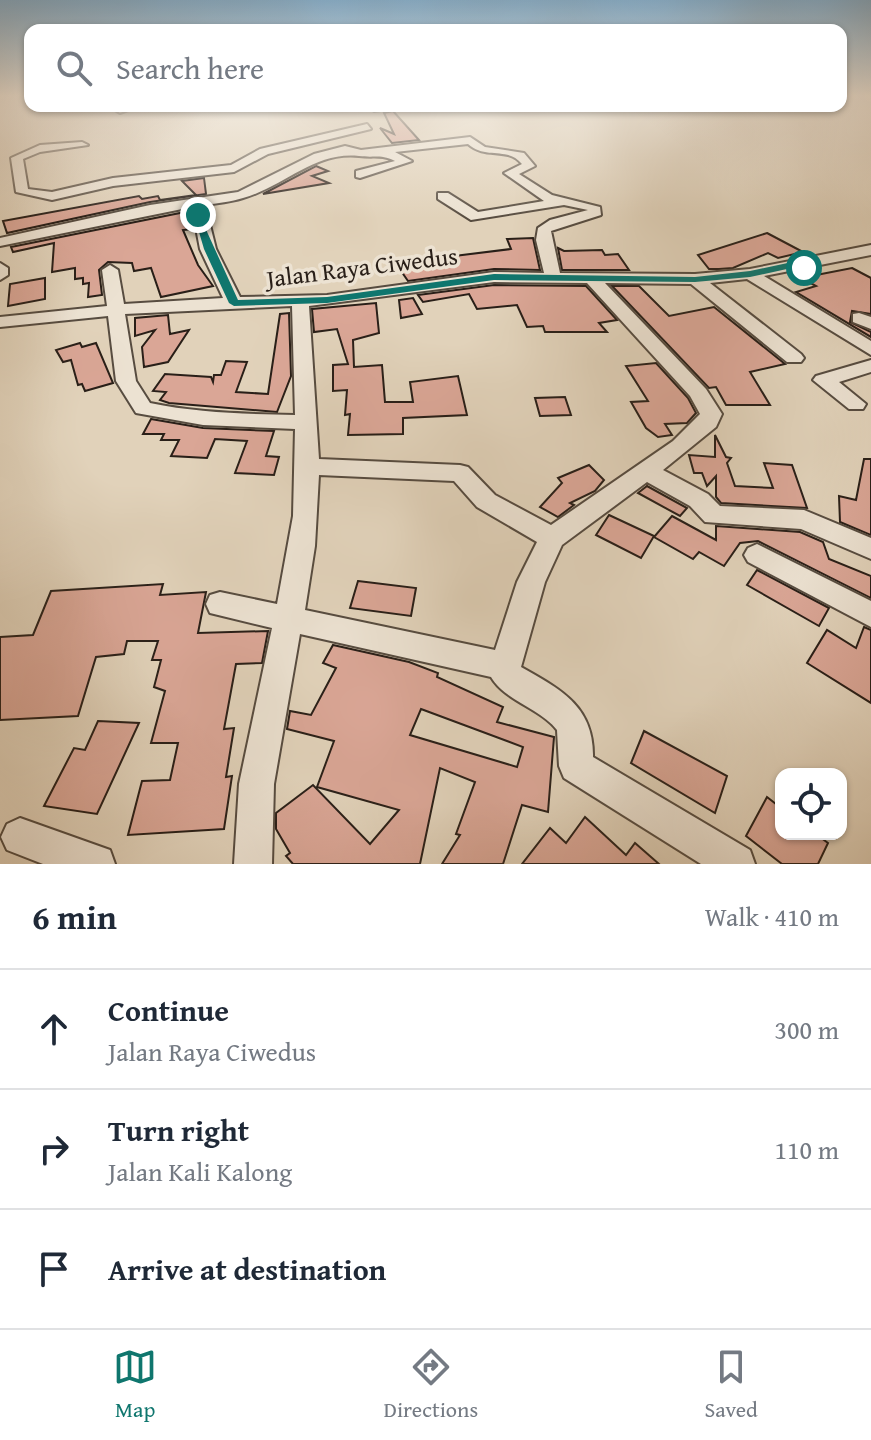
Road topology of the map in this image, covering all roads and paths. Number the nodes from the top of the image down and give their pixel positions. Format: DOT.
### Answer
graph roads {
  1 [pos="323,137"];
  2 [pos="358,137"];
  3 [pos="82,145"];
  4 [pos="381,151"];
  5 [pos="306,163"];
  6 [pos="360,174"];
  7 [pos="443,196"];
  8 [pos="562,202"];
  9 [pos="198,203"];
  10 [pos="0,242"];
  11 [pos="871,250"];
  12 [pos="0,268"];
  13 [pos="110,270"];
  14 [pos="750,274"];
  15 [pos="0,275"];
  16 [pos="553,277"];
  17 [pos="591,278"];
  18 [pos="695,279"];
  19 [pos="300,302"];
  20 [pos="234,303"];
  21 [pos="117,308"];
  22 [pos="1,320"];
  23 [pos="871,349"];
  24 [pos="871,366"];
  25 [pos="823,380"];
  26 [pos="856,404"];
  27 [pos="304,422"];
  28 [pos="305,466"];
  29 [pos="646,471"];
  30 [pos="552,538"];
  31 [pos="871,549"];
  32 [pos="757,555"];
  33 [pos="220,604"];
  34 [pos="871,615"];
  35 [pos="291,618"];
  36 [pos="504,666"];
  37 [pos="20,837"];
  38 [pos="96,864"];
  39 [pos="253,864"];
  40 [pos="736,864"];
  1 -- 3 [label="street"];
  2 -- 5 [label="street"];
  4 -- 5 [label="street"];
  4 -- 6 [label="street"];
  4 -- 8 [label="street"];
  5 -- 9 [label="street"];
  7 -- 8 [label="street"];
  8 -- 16 [label="street"];
  9 -- 10 [label="street"];
  9 -- 20 [label="street"];
  11 -- 14 [label="street, Jalan Raya Ciwedus"];
  12 -- 15 [label="street"];
  13 -- 21 [label="street"];
  14 -- 18 [label="street, Jalan Raya Ciwedus"];
  14 -- 23 [label="street"];
  16 -- 17 [label="street, Jalan Raya Ciwedus"];
  16 -- 19 [label="street, Jalan Raya Ciwedus"];
  17 -- 18 [label="street, Jalan Raya Ciwedus"];
  17 -- 29 [label="street"];
  18 -- 25 [label="street"];
  19 -- 20 [label="street, Jalan Raya Ciwedus"];
  19 -- 27 [label="street"];
  20 -- 21 [label="street, Jalan Raya Ciwedus"];
  21 -- 22 [label="street, Jalan Raya Ciwedus"];
  21 -- 27 [label="street"];
  24 -- 25 [label="street"];
  25 -- 26 [label="street"];
  27 -- 28 [label="street"];
  28 -- 30 [label="street"];
  28 -- 35 [label="street"];
  29 -- 30 [label="street"];
  29 -- 31 [label="street"];
  30 -- 36 [label="street"];
  32 -- 34 [label="street"];
  33 -- 35 [label="street"];
  35 -- 36 [label="street"];
  35 -- 39 [label="street"];
  36 -- 40 [label="street"];
  37 -- 38 [label="street"];
}
